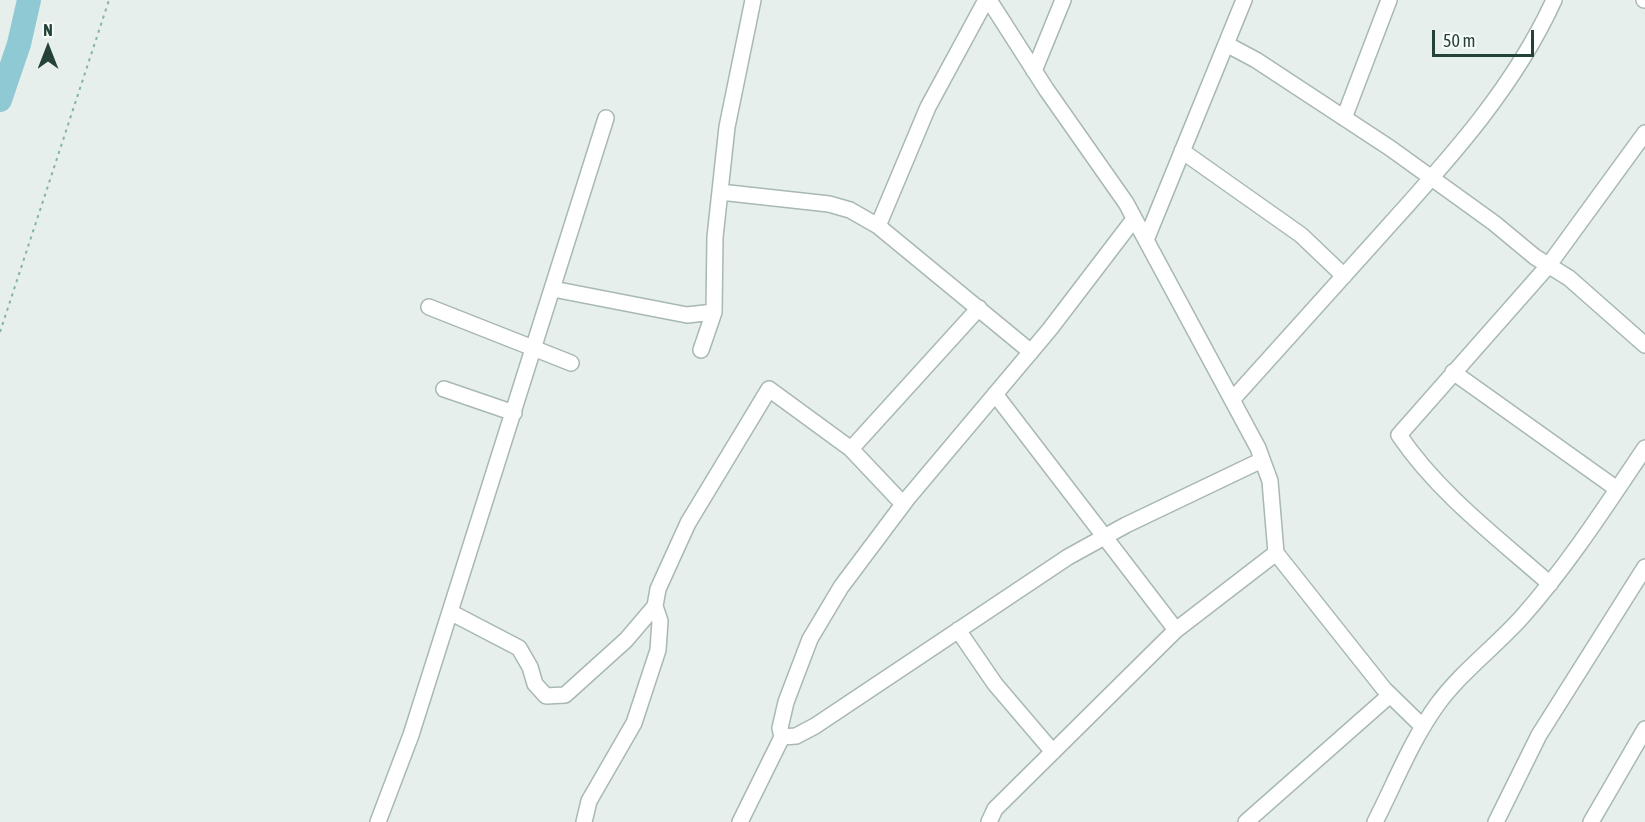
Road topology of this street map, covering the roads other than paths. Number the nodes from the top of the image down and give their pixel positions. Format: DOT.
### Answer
graph roads {
  1 [pos="753,0"];
  2 [pos="988,0"];
  3 [pos="1063,0"];
  4 [pos="1244,0"];
  5 [pos="1389,0"];
  6 [pos="1554,0"];
  7 [pos="1226,44"];
  8 [pos="1034,71"];
  9 [pos="606,118"];
  10 [pos="1344,118"];
  11 [pos="1645,133"];
  12 [pos="1182,151"];
  13 [pos="1432,178"];
  14 [pos="720,192"];
  15 [pos="1134,219"];
  16 [pos="878,226"];
  17 [pos="1146,240"];
  18 [pos="1548,266"];
  19 [pos="1344,276"];
  20 [pos="553,289"];
  21 [pos="429,307"];
  22 [pos="978,308"];
  23 [pos="714,312"];
  24 [pos="1645,345"];
  25 [pos="534,349"];
  26 [pos="700,350"];
  27 [pos="1031,352"];
  28 [pos="571,363"];
  29 [pos="1453,372"];
  30 [pos="444,389"];
  31 [pos="995,394"];
  32 [pos="1232,400"];
  33 [pos="514,413"];
  34 [pos="1645,448"];
  35 [pos="851,449"];
  36 [pos="1262,460"];
  37 [pos="1617,489"];
  38 [pos="903,504"];
  39 [pos="1106,536"];
  40 [pos="1276,553"];
  41 [pos="1645,567"];
  42 [pos="1550,584"];
  43 [pos="655,606"];
  44 [pos="450,612"];
  45 [pos="958,630"];
  46 [pos="1176,630"];
  47 [pos="1390,695"];
  48 [pos="1422,726"];
  49 [pos="1645,729"];
  50 [pos="782,736"];
  51 [pos="1053,752"];
  52 [pos="378,822"];
  53 [pos="584,822"];
  54 [pos="740,822"];
  55 [pos="989,822"];
  56 [pos="1246,822"];
  57 [pos="1375,822"];
  58 [pos="1496,822"];
  59 [pos="1591,822"];
  1 -- 14 [label="street"];
  2 -- 8 [label="street"];
  2 -- 16 [label="street"];
  3 -- 8 [label="street"];
  4 -- 7 [label="street"];
  5 -- 10 [label="street"];
  6 -- 13 [label="street"];
  7 -- 10 [label="street"];
  7 -- 12 [label="street"];
  8 -- 15 [label="street"];
  9 -- 20 [label="street"];
  10 -- 13 [label="street"];
  11 -- 18 [label="street"];
  12 -- 17 [label="street"];
  12 -- 19 [label="street"];
  13 -- 18 [label="street"];
  13 -- 19 [label="street"];
  14 -- 16 [label="street"];
  14 -- 23 [label="street"];
  15 -- 17 [label="street"];
  15 -- 27 [label="street"];
  16 -- 22 [label="street"];
  17 -- 32 [label="street"];
  18 -- 24 [label="street"];
  18 -- 29 [label="street"];
  19 -- 32 [label="street"];
  20 -- 23 [label="street"];
  20 -- 25 [label="street"];
  21 -- 25 [label="street"];
  22 -- 27 [label="street"];
  22 -- 35 [label="street"];
  23 -- 26 [label="street"];
  25 -- 28 [label="street"];
  25 -- 33 [label="street"];
  27 -- 31 [label="street"];
  29 -- 37 [label="street"];
  29 -- 42 [label="street"];
  30 -- 33 [label="street"];
  31 -- 38 [label="street"];
  31 -- 39 [label="street"];
  32 -- 36 [label="street"];
  33 -- 44 [label="street"];
  34 -- 37 [label="street"];
  35 -- 38 [label="street"];
  35 -- 43 [label="street"];
  36 -- 39 [label="street"];
  36 -- 40 [label="street"];
  37 -- 42 [label="street"];
  38 -- 50 [label="street"];
  39 -- 45 [label="street"];
  39 -- 46 [label="street"];
  40 -- 46 [label="street"];
  40 -- 47 [label="street"];
  41 -- 58 [label="street"];
  42 -- 48 [label="street"];
  43 -- 44 [label="street"];
  43 -- 53 [label="street"];
  44 -- 52 [label="street"];
  45 -- 50 [label="street"];
  45 -- 51 [label="street"];
  46 -- 51 [label="street"];
  47 -- 48 [label="street"];
  47 -- 56 [label="street"];
  48 -- 57 [label="street"];
  49 -- 59 [label="street"];
  50 -- 54 [label="street"];
  51 -- 55 [label="street"];
}
